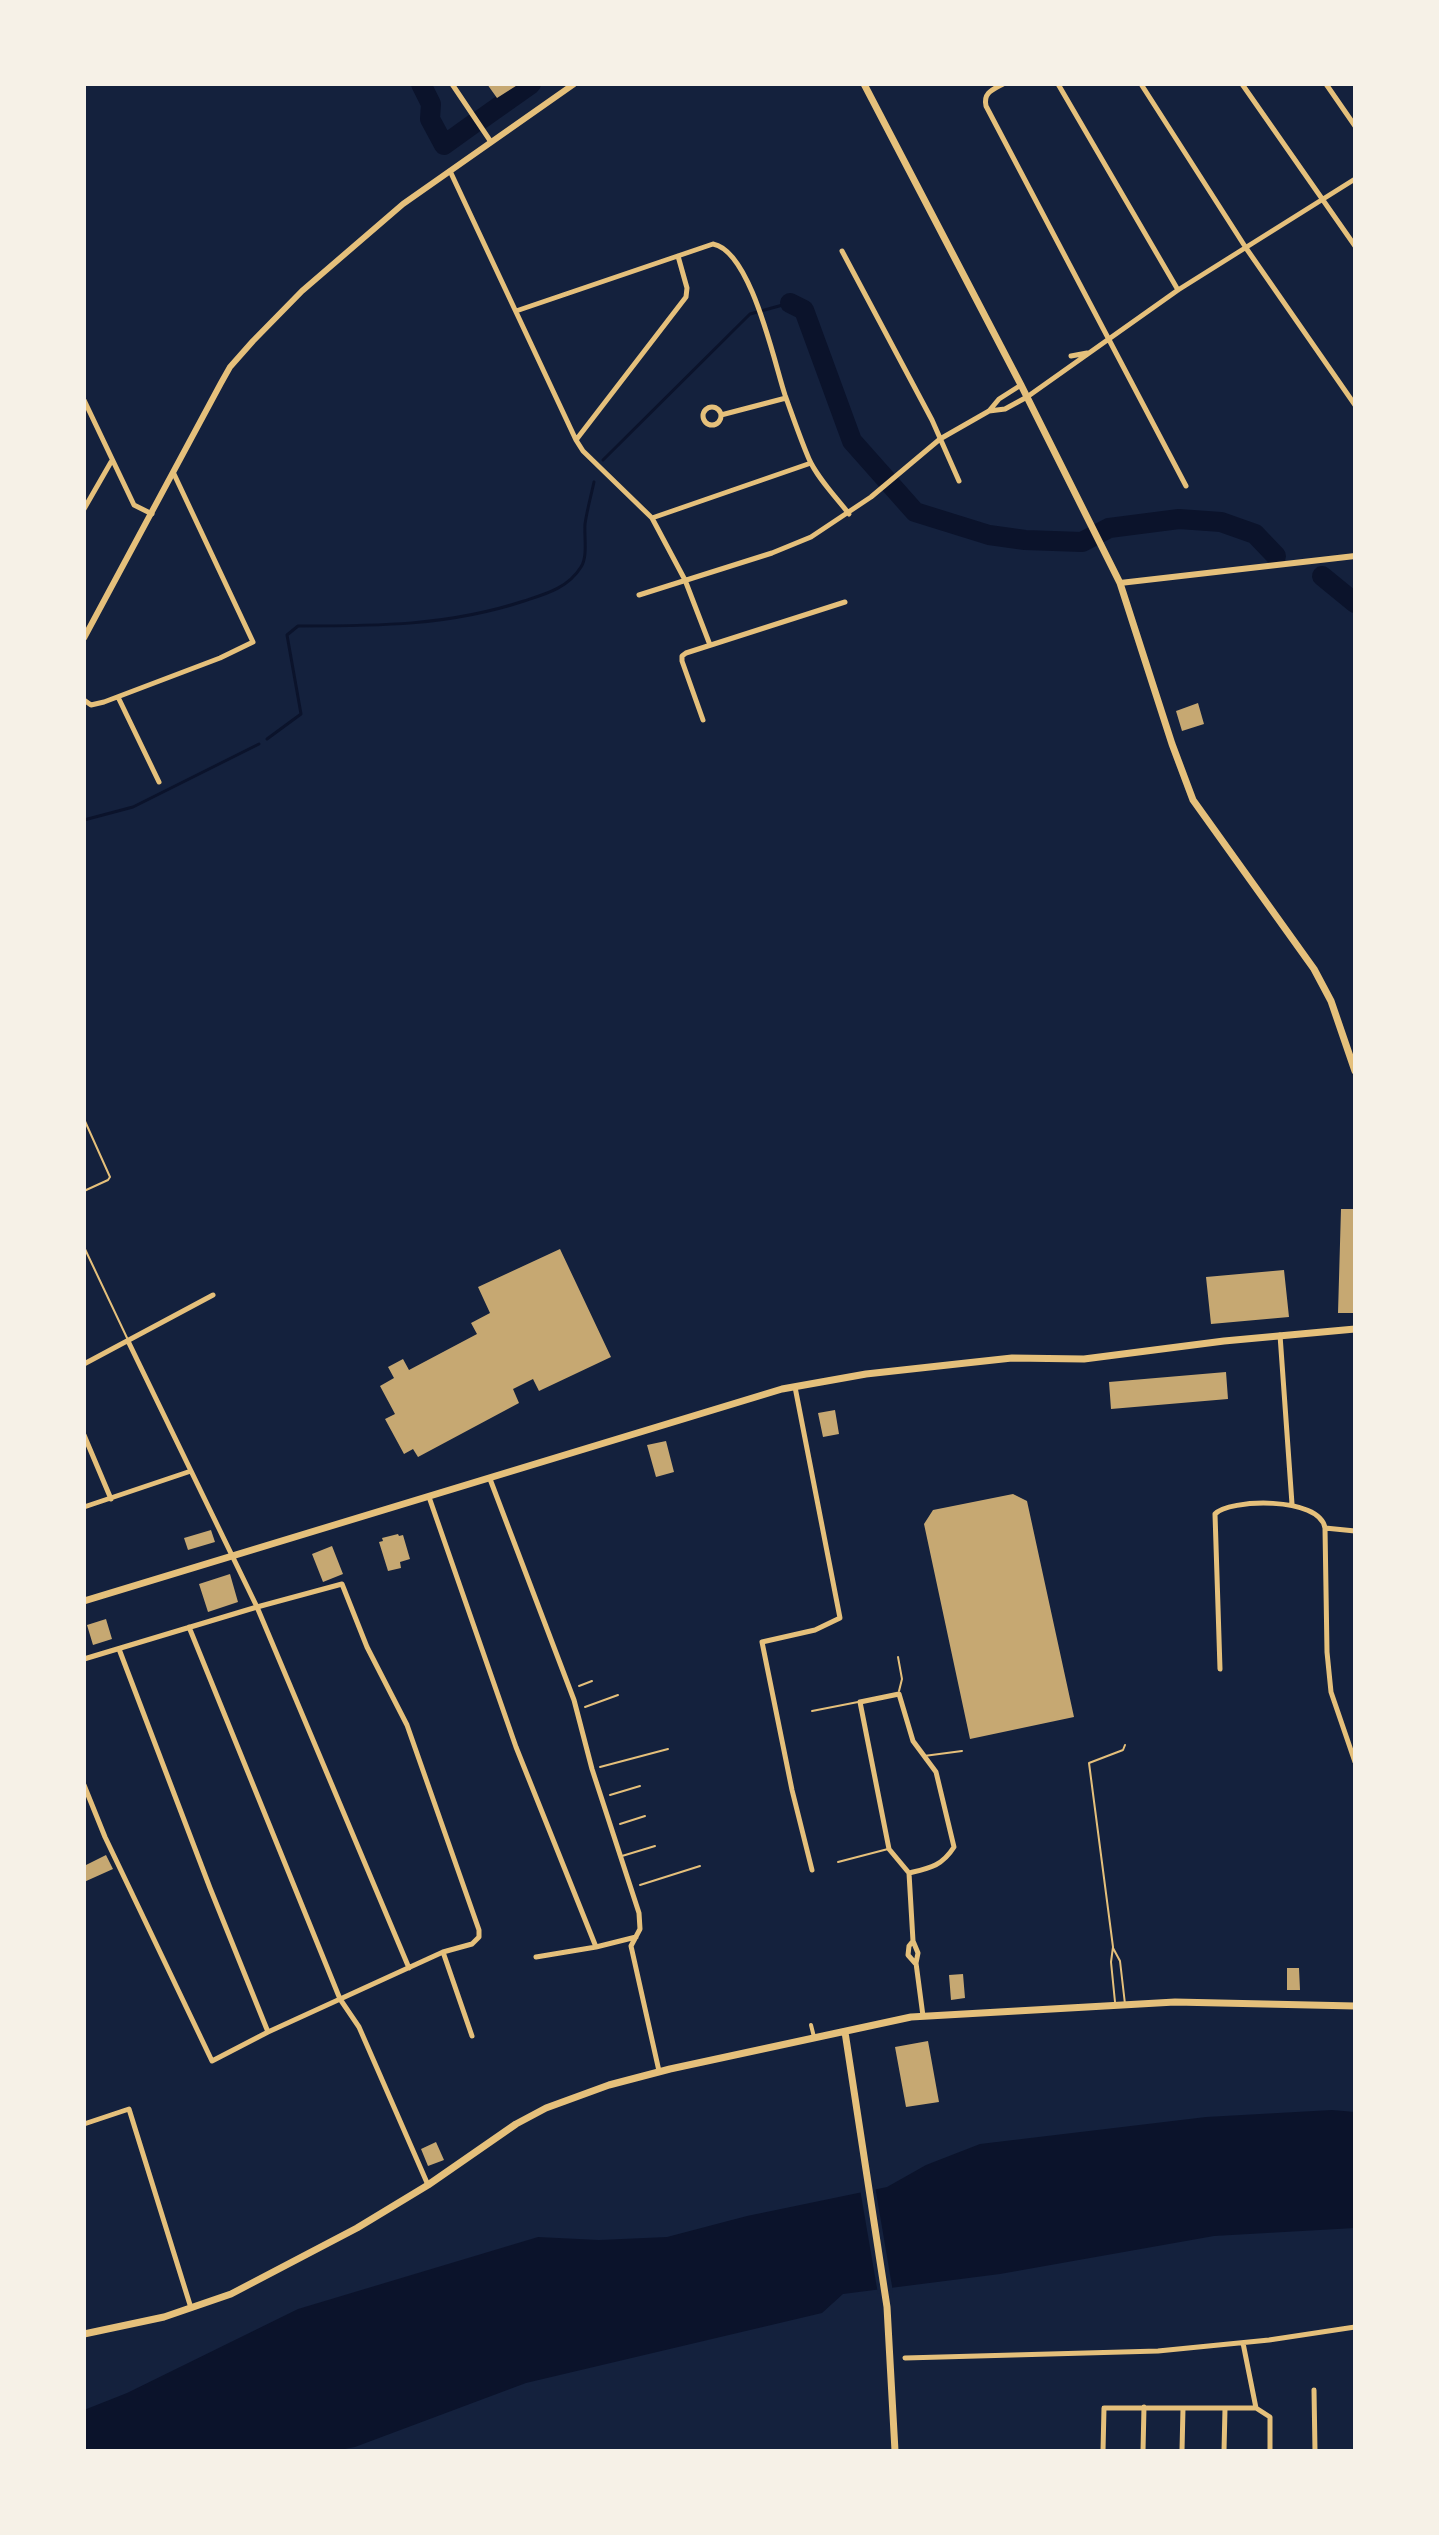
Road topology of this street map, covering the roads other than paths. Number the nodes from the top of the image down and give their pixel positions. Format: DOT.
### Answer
graph roads {
  1 [pos="452,84"];
  2 [pos="574,84"];
  3 [pos="864,84"];
  4 [pos="1003,84"];
  5 [pos="1058,84"];
  6 [pos="1141,84"];
  7 [pos="1242,84"];
  8 [pos="1326,84"];
  9 [pos="1355,126"];
  10 [pos="491,142"];
  11 [pos="450,171"];
  12 [pos="1355,179"];
  13 [pos="1322,199"];
  14 [pos="1355,246"];
  15 [pos="1246,248"];
  16 [pos="842,251"];
  17 [pos="678,256"];
  18 [pos="1178,290"];
  19 [pos="516,311"];
  20 [pos="1110,338"];
  21 [pos="1088,353"];
  22 [pos="1071,356"];
  23 [pos="1021,385"];
  24 [pos="1027,397"];
  25 [pos="786,398"];
  26 [pos="84,400"];
  27 [pos="1355,405"];
  28 [pos="989,411"];
  29 [pos="721,415"];
  30 [pos="940,439"];
  31 [pos="576,440"];
  32 [pos="112,461"];
  33 [pos="811,463"];
  34 [pos="174,474"];
  35 [pos="959,481"];
  36 [pos="1186,486"];
  37 [pos="84,509"];
  38 [pos="152,514"];
  39 [pos="849,514"];
  40 [pos="652,518"];
  41 [pos="1355,556"];
  42 [pos="685,580"];
  43 [pos="1120,583"];
  44 [pos="639,595"];
  45 [pos="845,602"];
  46 [pos="84,638"];
  47 [pos="710,645"];
  48 [pos="118,697"];
  49 [pos="84,700"];
  50 [pos="703,720"];
  51 [pos="159,782"];
  52 [pos="1355,1071"];
  53 [pos="84,1119"];
  54 [pos="84,1191"];
  55 [pos="84,1247"];
  56 [pos="213,1295"];
  57 [pos="1355,1329"];
  58 [pos="1280,1335"];
  59 [pos="128,1341"];
  60 [pos="84,1364"];
  61 [pos="795,1387"];
  62 [pos="84,1435"];
  63 [pos="191,1471"];
  64 [pos="490,1479"];
  65 [pos="429,1497"];
  66 [pos="111,1499"];
  67 [pos="1292,1504"];
  68 [pos="84,1507"];
  69 [pos="1324,1524"];
  70 [pos="1355,1531"];
  71 [pos="233,1556"];
  72 [pos="84,1601"];
  73 [pos="257,1607"];
  74 [pos="189,1627"];
  75 [pos="119,1649"];
  76 [pos="898,1657"];
  77 [pos="84,1659"];
  78 [pos="1220,1669"];
  79 [pos="899,1694"];
  80 [pos="860,1702"];
  81 [pos="812,1711"];
  82 [pos="1125,1745"];
  83 [pos="962,1751"];
  84 [pos="923,1756"];
  85 [pos="1355,1762"];
  86 [pos="84,1785"];
  87 [pos="86,1798"];
  88 [pos="655,1846"];
  89 [pos="889,1849"];
  90 [pos="621,1856"];
  91 [pos="838,1862"];
  92 [pos="812,1870"];
  93 [pos="909,1873"];
  94 [pos="637,1937"];
  95 [pos="596,1947"];
  96 [pos="1113,1947"];
  97 [pos="443,1952"];
  98 [pos="536,1957"];
  99 [pos="409,1968"];
  100 [pos="340,1999"];
  101 [pos="1115,2005"];
  102 [pos="1125,2005"];
  103 [pos="1355,2006"];
  104 [pos="923,2016"];
  105 [pos="811,2025"];
  106 [pos="268,2032"];
  107 [pos="845,2032"];
  108 [pos="472,2036"];
  109 [pos="814,2037"];
  110 [pos="659,2071"];
  111 [pos="84,2124"];
  112 [pos="428,2185"];
  113 [pos="192,2309"];
  114 [pos="1355,2327"];
  115 [pos="84,2334"];
  116 [pos="1355,2334"];
  117 [pos="1243,2343"];
  118 [pos="905,2358"];
  119 [pos="1314,2390"];
  120 [pos="1144,2407"];
  121 [pos="1183,2408"];
  122 [pos="1256,2408"];
  123 [pos="1225,2409"];
  124 [pos="895,2451"];
  125 [pos="1103,2451"];
  126 [pos="1143,2451"];
  127 [pos="1182,2451"];
  128 [pos="1224,2451"];
  129 [pos="1270,2451"];
  130 [pos="1315,2451"];
  1 -- 10 [label="street"];
  2 -- 10 [label="street"];
  3 -- 23 [label="main road"];
  4 -- 20 [label="street"];
  5 -- 18 [label="street"];
  6 -- 15 [label="street"];
  7 -- 13 [label="street"];
  8 -- 9 [label="street"];
  10 -- 11 [label="street"];
  11 -- 19 [label="street"];
  11 -- 34 [label="street"];
  12 -- 13 [label="street"];
  13 -- 14 [label="street"];
  13 -- 15 [label="street"];
  15 -- 18 [label="street"];
  15 -- 27 [label="street"];
  16 -- 30 [label="street"];
  17 -- 19 [label="street"];
  17 -- 25 [label="street"];
  17 -- 31 [label="street"];
  18 -- 20 [label="street"];
  19 -- 31 [label="street"];
  20 -- 21 [label="street"];
  20 -- 36 [label="street"];
  21 -- 22 [label="street"];
  21 -- 24 [label="street"];
  23 -- 24 [label="main road"];
  23 -- 28 [label="street"];
  24 -- 28 [label="street"];
  24 -- 43 [label="main road"];
  25 -- 29 [label="street"];
  25 -- 33 [label="street"];
  26 -- 32 [label="street"];
  28 -- 30 [label="street"];
  30 -- 35 [label="street"];
  30 -- 39 [label="street"];
  31 -- 40 [label="street"];
  32 -- 37 [label="street"];
  32 -- 38 [label="street"];
  33 -- 39 [label="street"];
  33 -- 40 [label="street"];
  34 -- 38 [label="street"];
  34 -- 48 [label="street"];
  38 -- 46 [label="street"];
  39 -- 42 [label="street"];
  40 -- 42 [label="street"];
  41 -- 43 [label="street"];
  42 -- 44 [label="street"];
  42 -- 47 [label="street"];
  43 -- 52 [label="main road"];
  45 -- 47 [label="street"];
  47 -- 50 [label="street"];
  48 -- 49 [label="street"];
  48 -- 51 [label="street"];
  53 -- 54 [label="lane"];
  55 -- 59 [label="lane"];
  56 -- 59 [label="street"];
  57 -- 58 [label="main road"];
  58 -- 61 [label="main road"];
  58 -- 67 [label="street"];
  59 -- 60 [label="street"];
  59 -- 63 [label="street"];
  61 -- 64 [label="main road"];
  61 -- 92 [label="street"];
  62 -- 66 [label="street"];
  63 -- 66 [label="street"];
  63 -- 71 [label="street"];
  64 -- 65 [label="main road"];
  64 -- 90 [label="street"];
  65 -- 71 [label="main road"];
  65 -- 95 [label="street"];
  66 -- 68 [label="street"];
  67 -- 69 [label="street"];
  67 -- 78 [label="street"];
  69 -- 70 [label="street"];
  69 -- 85 [label="street"];
  71 -- 72 [label="main road"];
  71 -- 73 [label="street"];
  73 -- 74 [label="street"];
  73 -- 97 [label="street"];
  73 -- 99 [label="street"];
  74 -- 75 [label="street"];
  74 -- 100 [label="street"];
  75 -- 77 [label="street"];
  75 -- 106 [label="street"];
  76 -- 79 [label="lane"];
  79 -- 80 [label="street"];
  79 -- 84 [label="street"];
  80 -- 81 [label="lane"];
  80 -- 89 [label="street"];
  82 -- 96 [label="lane"];
  83 -- 84 [label="lane"];
  84 -- 93 [label="street"];
  86 -- 87 [label="street"];
  87 -- 106 [label="street"];
  88 -- 90 [label="lane"];
  89 -- 91 [label="lane"];
  89 -- 93 [label="street"];
  90 -- 94 [label="street"];
  93 -- 104 [label="street"];
  94 -- 95 [label="street"];
  94 -- 110 [label="street"];
  95 -- 98 [label="street"];
  96 -- 101 [label="lane"];
  96 -- 102 [label="lane"];
  97 -- 99 [label="street"];
  97 -- 108 [label="street"];
  99 -- 100 [label="street"];
  100 -- 106 [label="street"];
  100 -- 112 [label="street"];
  101 -- 102 [label="main road"];
  101 -- 104 [label="main road"];
  102 -- 103 [label="main road"];
  104 -- 107 [label="main road"];
  105 -- 109 [label="street"];
  107 -- 109 [label="main road"];
  107 -- 124 [label="main road"];
  109 -- 110 [label="main road"];
  110 -- 112 [label="main road"];
  111 -- 113 [label="street"];
  112 -- 113 [label="main road"];
  113 -- 115 [label="main road"];
  114 -- 116 [label="street"];
  114 -- 117 [label="street"];
  117 -- 118 [label="street"];
  117 -- 122 [label="street"];
  119 -- 130 [label="street"];
  120 -- 121 [label="street"];
  120 -- 125 [label="street"];
  120 -- 126 [label="street"];
  121 -- 123 [label="street"];
  121 -- 127 [label="street"];
  122 -- 123 [label="street"];
  122 -- 129 [label="street"];
  123 -- 128 [label="street"];
}
